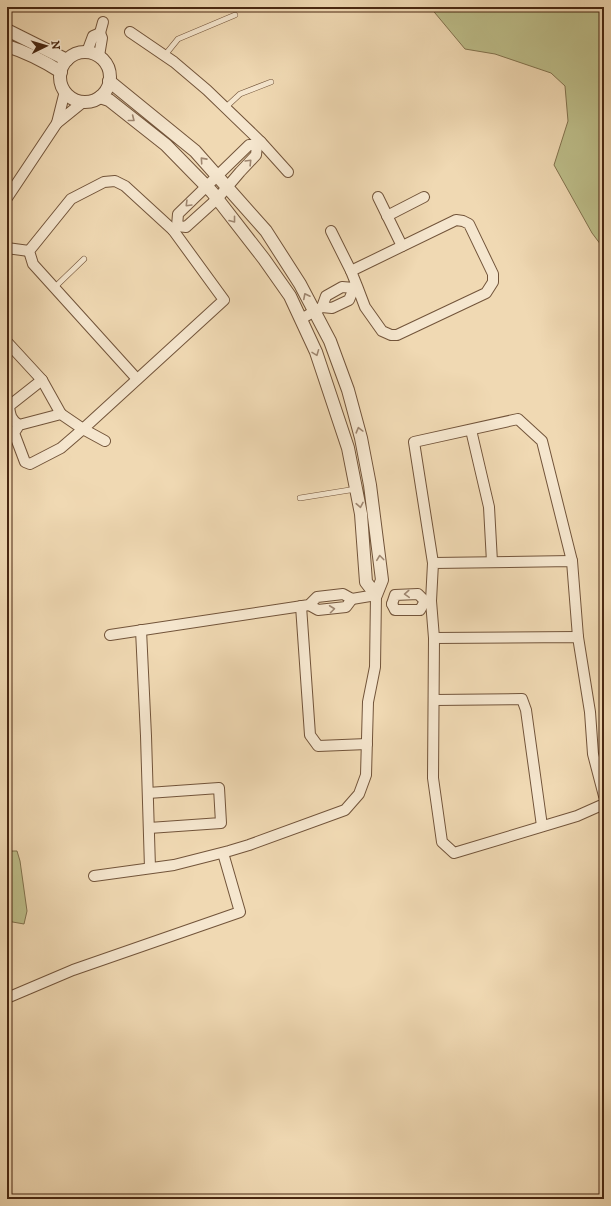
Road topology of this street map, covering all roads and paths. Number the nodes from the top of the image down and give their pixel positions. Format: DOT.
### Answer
graph roads {
  1 [pos="235,15"];
  2 [pos="103,22"];
  3 [pos="7,30"];
  4 [pos="130,32"];
  5 [pos="100,33"];
  6 [pos="7,46"];
  7 [pos="87,52"];
  8 [pos="99,56"];
  9 [pos="165,56"];
  10 [pos="67,60"];
  11 [pos="61,72"];
  12 [pos="109,81"];
  13 [pos="271,82"];
  14 [pos="65,91"];
  15 [pos="100,97"];
  16 [pos="83,102"];
  17 [pos="226,107"];
  18 [pos="57,123"];
  19 [pos="259,143"];
  20 [pos="288,172"];
  21 [pos="217,176"];
  22 [pos="207,186"];
  23 [pos="227,187"];
  24 [pos="378,197"];
  25 [pos="424,197"];
  26 [pos="7,198"];
  27 [pos="217,199"];
  28 [pos="387,216"];
  29 [pos="175,228"];
  30 [pos="331,231"];
  31 [pos="402,246"];
  32 [pos="7,248"];
  33 [pos="29,251"];
  34 [pos="84,259"];
  35 [pos="351,271"];
  36 [pos="355,287"];
  37 [pos="54,288"];
  38 [pos="318,309"];
  39 [pos="300,319"];
  40 [pos="7,342"];
  41 [pos="136,379"];
  42 [pos="42,380"];
  43 [pos="61,414"];
  44 [pos="19,425"];
  45 [pos="83,429"];
  46 [pos="471,430"];
  47 [pos="105,440"];
  48 [pos="357,489"];
  49 [pos="300,498"];
  50 [pos="572,561"];
  51 [pos="492,562"];
  52 [pos="433,563"];
  53 [pos="375,600"];
  54 [pos="428,601"];
  55 [pos="392,604"];
  56 [pos="305,605"];
  57 [pos="141,630"];
  58 [pos="110,635"];
  59 [pos="578,637"];
  60 [pos="434,638"];
  61 [pos="434,700"];
  62 [pos="367,744"];
  63 [pos="148,793"];
  64 [pos="604,796"];
  65 [pos="604,804"];
  66 [pos="542,826"];
  67 [pos="149,828"];
  68 [pos="223,853"];
  69 [pos="150,868"];
  70 [pos="94,876"];
  71 [pos="7,998"];
  1 -- 9 [label="lane"];
  2 -- 5 [label="street"];
  3 -- 10 [label="street"];
  4 -- 9 [label="street"];
  5 -- 7 [label="street"];
  5 -- 8 [label="street"];
  6 -- 11 [label="street"];
  7 -- 8 [label="street"];
  7 -- 10 [label="street"];
  8 -- 12 [label="street"];
  9 -- 17 [label="street"];
  10 -- 11 [label="street"];
  11 -- 14 [label="street"];
  12 -- 15 [label="street"];
  21 -- 12 [label="street, one-way"];
  13 -- 17 [label="lane"];
  14 -- 16 [label="street"];
  14 -- 18 [label="street"];
  15 -- 16 [label="street"];
  15 -- 22 [label="street, one-way"];
  16 -- 18 [label="street"];
  17 -- 19 [label="street"];
  18 -- 26 [label="street"];
  19 -- 20 [label="street"];
  19 -- 21 [label="street"];
  23 -- 19 [label="street, one-way"];
  21 -- 22 [label="street"];
  21 -- 23 [label="street"];
  22 -- 27 [label="street"];
  22 -- 29 [label="street, one-way"];
  23 -- 27 [label="street"];
  38 -- 23 [label="street, one-way"];
  24 -- 28 [label="street"];
  25 -- 28 [label="street"];
  27 -- 29 [label="street"];
  27 -- 39 [label="street, one-way"];
  28 -- 31 [label="street"];
  29 -- 33 [label="street"];
  29 -- 41 [label="street"];
  30 -- 35 [label="street"];
  31 -- 35 [label="street"];
  31 -- 36 [label="street"];
  32 -- 33 [label="street"];
  33 -- 37 [label="street"];
  34 -- 37 [label="lane"];
  35 -- 36 [label="street"];
  36 -- 38 [label="street"];
  36 -- 38 [label="street"];
  37 -- 41 [label="street"];
  38 -- 39 [label="street"];
  53 -- 38 [label="street, one-way"];
  39 -- 48 [label="street, one-way"];
  40 -- 42 [label="street"];
  41 -- 45 [label="street"];
  42 -- 43 [label="street"];
  42 -- 44 [label="street"];
  43 -- 44 [label="street"];
  43 -- 45 [label="street"];
  44 -- 45 [label="street"];
  45 -- 47 [label="street"];
  46 -- 50 [label="street"];
  46 -- 51 [label="street"];
  46 -- 52 [label="street"];
  48 -- 49 [label="lane"];
  48 -- 53 [label="street, one-way"];
  50 -- 51 [label="street"];
  50 -- 59 [label="street"];
  51 -- 52 [label="street"];
  52 -- 54 [label="street"];
  53 -- 55 [label="street"];
  53 -- 56 [label="street"];
  53 -- 62 [label="street"];
  54 -- 55 [label="street"];
  54 -- 55 [label="street, one-way"];
  54 -- 60 [label="street"];
  56 -- 57 [label="street"];
  56 -- 62 [label="street"];
  57 -- 58 [label="street"];
  57 -- 63 [label="street"];
  59 -- 60 [label="street"];
  59 -- 64 [label="street"];
  60 -- 61 [label="street"];
  61 -- 66 [label="street"];
  61 -- 66 [label="street"];
  62 -- 68 [label="street"];
  63 -- 67 [label="street"];
  63 -- 67 [label="street"];
  65 -- 66 [label="street"];
  67 -- 69 [label="street"];
  68 -- 69 [label="street"];
  68 -- 71 [label="street"];
  69 -- 70 [label="street"];
}
